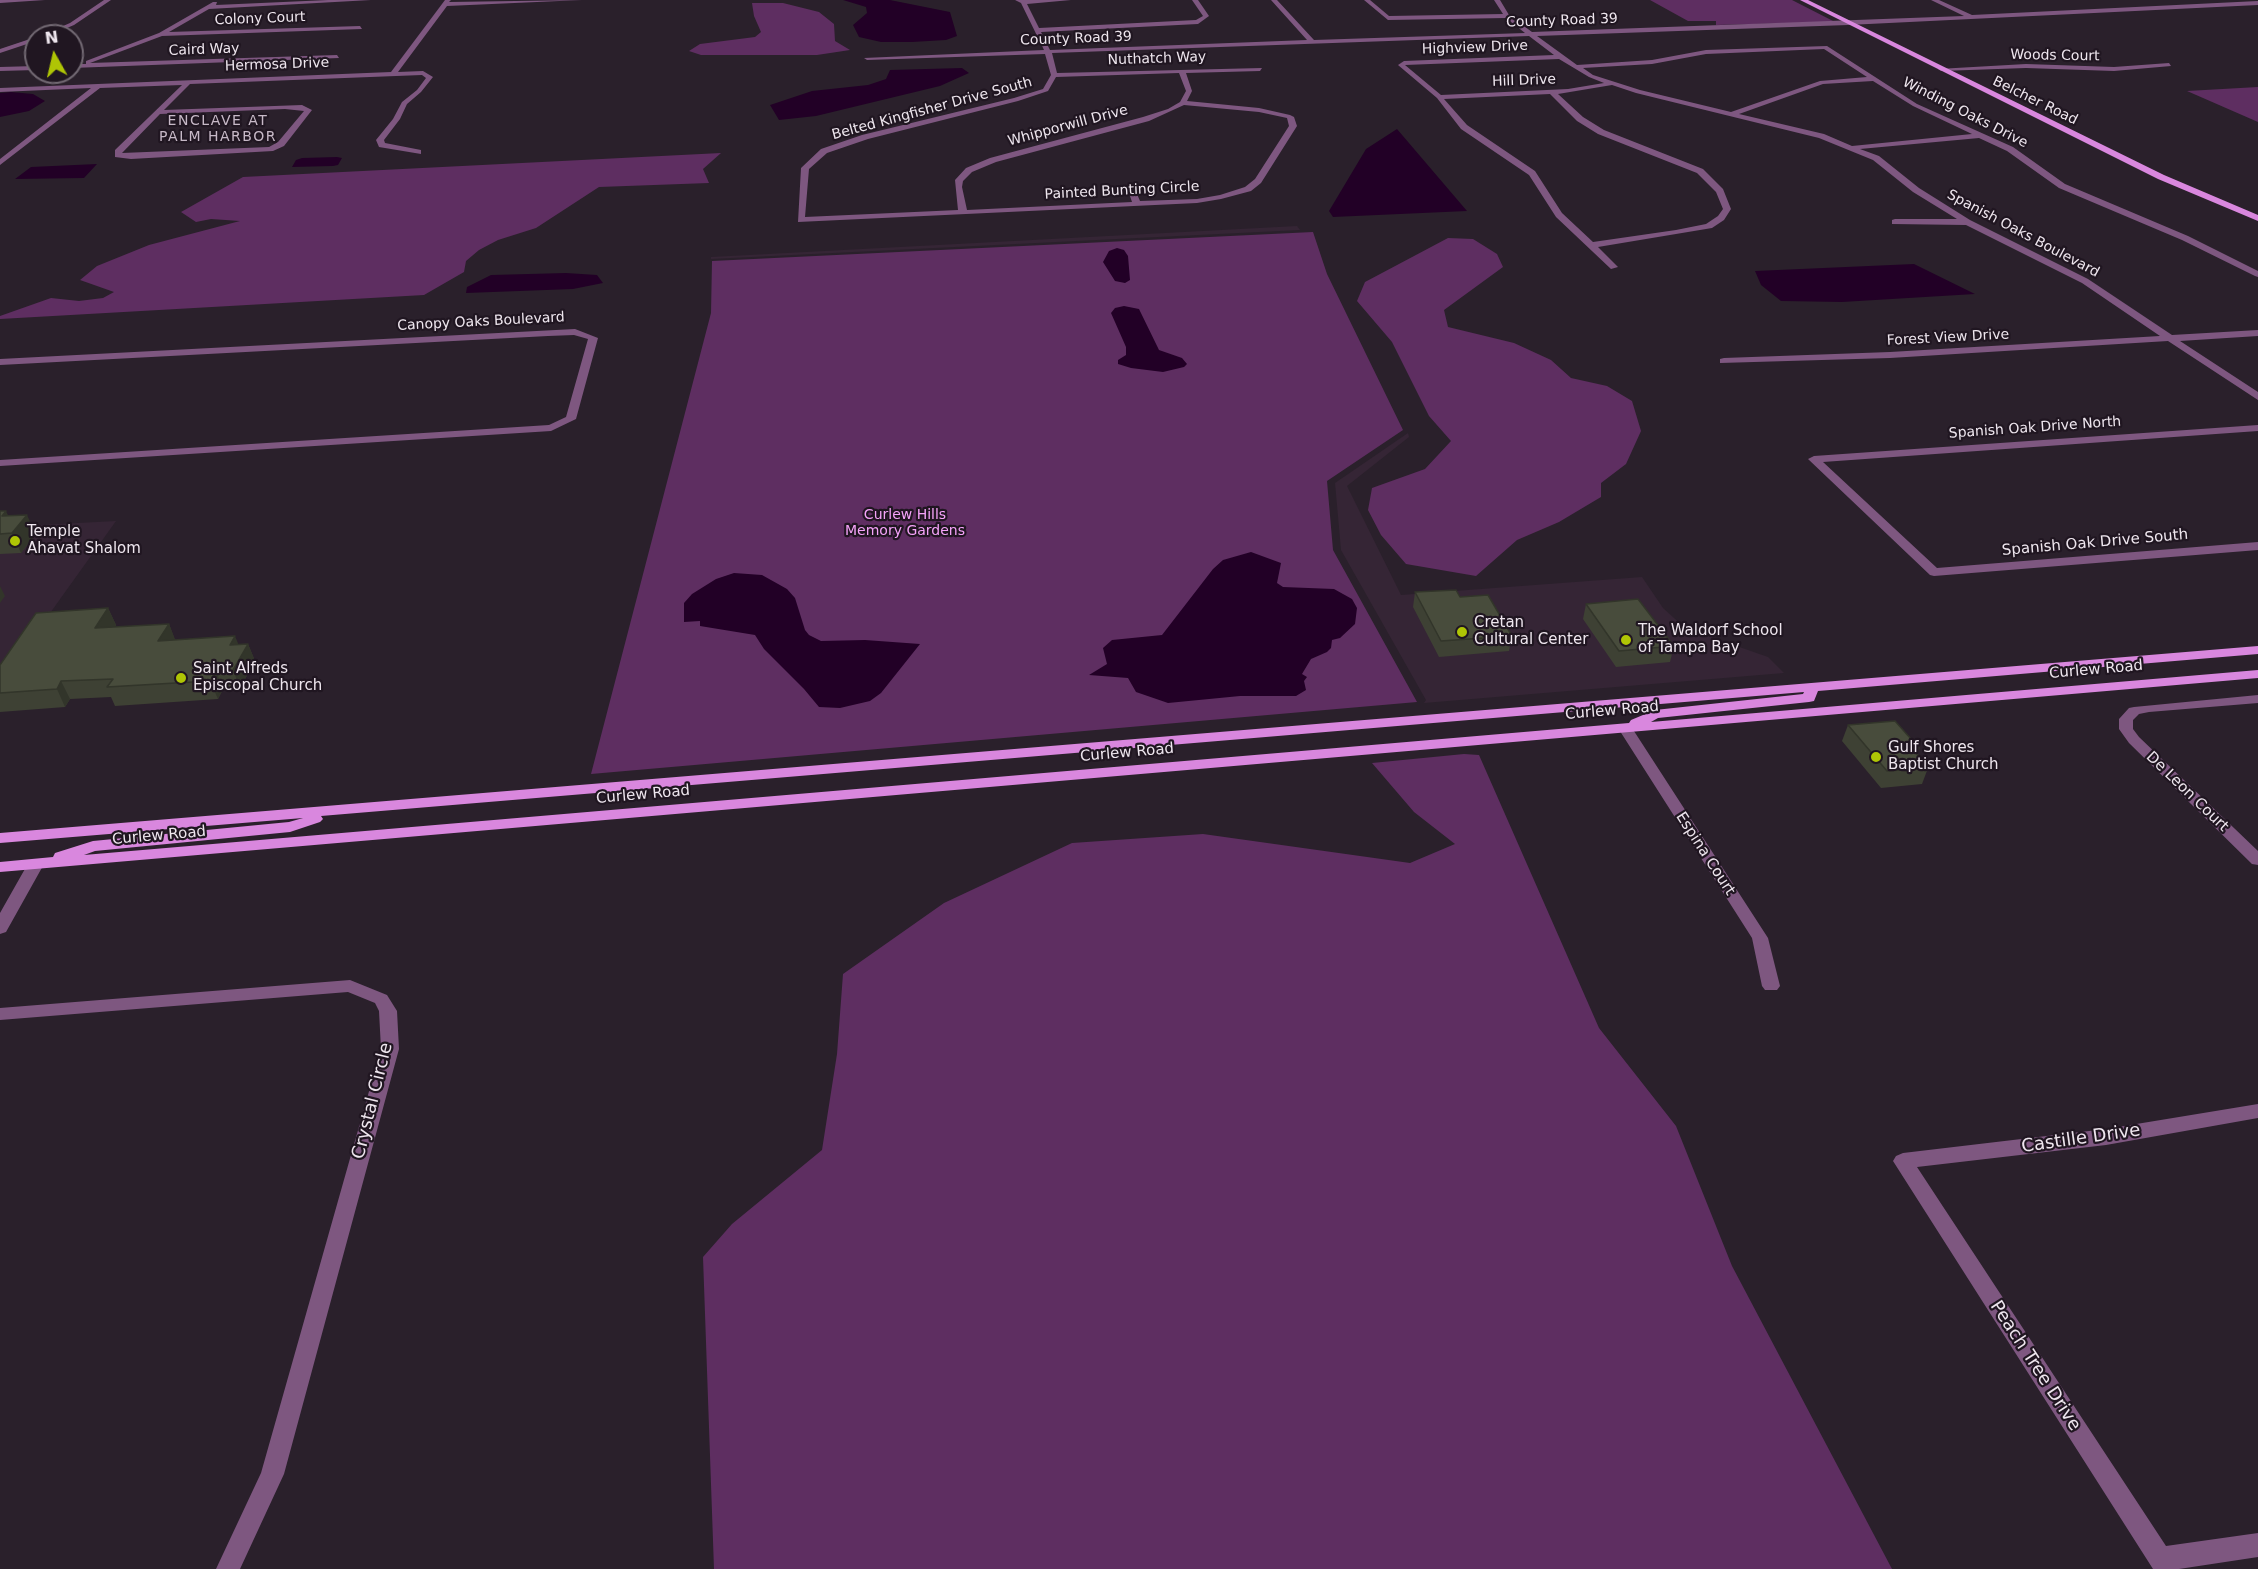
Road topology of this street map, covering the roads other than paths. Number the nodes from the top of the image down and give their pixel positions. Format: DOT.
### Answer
graph roads {
  1 [pos="42,0"];
  2 [pos="108,0"];
  3 [pos="220,0"];
  4 [pos="368,0"];
  5 [pos="579,0"];
  6 [pos="1068,0"];
  7 [pos="1195,0"];
  8 [pos="1274,0"];
  9 [pos="1367,0"];
  10 [pos="1497,0"];
  11 [pos="1803,0"];
  12 [pos="1819,0"];
  13 [pos="1934,0"];
  14 [pos="0,1"];
  15 [pos="1021,1"];
  16 [pos="447,2"];
  17 [pos="2258,3"];
  18 [pos="207,7"];
  19 [pos="1507,16"];
  20 [pos="1972,17"];
  21 [pos="1848,22"];
  22 [pos="1864,22"];
  23 [pos="72,24"];
  24 [pos="360,28"];
  25 [pos="1037,30"];
  26 [pos="161,34"];
  27 [pos="1530,34"];
  28 [pos="1311,42"];
  29 [pos="24,43"];
  30 [pos="0,51"];
  31 [pos="1048,52"];
  32 [pos="337,57"];
  33 [pos="1560,57"];
  34 [pos="867,58"];
  35 [pos="84,62"];
  36 [pos="2169,65"];
  37 [pos="84,66"];
  38 [pos="1575,67"];
  39 [pos="24,68"];
  40 [pos="1959,68"];
  41 [pos="0,69"];
  42 [pos="1260,69"];
  43 [pos="1941,69"];
  44 [pos="1181,70"];
  45 [pos="393,74"];
  46 [pos="1054,75"];
  47 [pos="1873,79"];
  48 [pos="190,81"];
  49 [pos="1609,84"];
  50 [pos="100,85"];
  51 [pos="0,90"];
  52 [pos="1552,93"];
  53 [pos="1439,97"];
  54 [pos="1183,103"];
  55 [pos="161,112"];
  56 [pos="1732,114"];
  57 [pos="1982,135"];
  58 [pos="1855,147"];
  59 [pos="418,152"];
  60 [pos="0,163"];
  61 [pos="2154,163"];
  62 [pos="2174,172"];
  63 [pos="1142,187"];
  64 [pos="1137,204"];
  65 [pos="2258,208"];
  66 [pos="963,212"];
  67 [pos="2258,218"];
  68 [pos="801,220"];
  69 [pos="1895,222"];
  70 [pos="1967,222"];
  71 [pos="1591,245"];
  72 [pos="1614,267"];
  73 [pos="2258,274"];
  74 [pos="2258,333"];
  75 [pos="2173,338"];
  76 [pos="1724,361"];
  77 [pos="0,362"];
  78 [pos="2258,397"];
  79 [pos="2258,428"];
  80 [pos="0,463"];
  81 [pos="2258,546"];
  82 [pos="1934,572"];
  83 [pos="2258,650"];
  84 [pos="2258,674"];
  85 [pos="1812,687"];
  86 [pos="2258,699"];
  87 [pos="1625,728"];
  88 [pos="338,811"];
  89 [pos="0,838"];
  90 [pos="2258,860"];
  91 [pos="36,864"];
  92 [pos="0,867"];
  93 [pos="0,928"];
  94 [pos="1771,986"];
  95 [pos="0,1014"];
  96 [pos="2258,1111"];
  97 [pos="1903,1161"];
  98 [pos="2258,1545"];
  99 [pos="2164,1564"];
  100 [pos="228,1569"];
  1 -- 14 [label="street"];
  2 -- 23 [label="street"];
  3 -- 18 [label="street"];
  4 -- 18 [label="street"];
  5 -- 16 [label="street"];
  6 -- 15 [label="street"];
  7 -- 25 [label="street"];
  8 -- 28 [label="street"];
  9 -- 19 [label="street"];
  10 -- 19 [label="street, Spanish Oaks Boulevard"];
  11 -- 21 [label="main road, Belcher Road"];
  12 -- 22 [label="main road, Belcher Road"];
  13 -- 20 [label="street"];
  15 -- 25 [label="street"];
  16 -- 45 [label="street"];
  17 -- 20 [label="street, County Road 39"];
  18 -- 26 [label="street"];
  19 -- 27 [label="street, Spanish Oaks Boulevard"];
  20 -- 22 [label="street, County Road 39"];
  21 -- 22 [label="street, County Road 39"];
  21 -- 27 [label="street, County Road 39"];
  21 -- 43 [label="main road, Belcher Road"];
  22 -- 40 [label="main road, Belcher Road"];
  24 -- 26 [label="street, Colony Court"];
  25 -- 31 [label="street"];
  26 -- 35 [label="street"];
  27 -- 28 [label="street, County Road 39"];
  27 -- 33 [label="street, Spanish Oaks Boulevard"];
  28 -- 31 [label="street, County Road 39"];
  29 -- 30 [label="street"];
  31 -- 34 [label="street, County Road 39"];
  31 -- 46 [label="street"];
  32 -- 37 [label="street, Caird Way"];
  33 -- 38 [label="street, Spanish Oaks Boulevard"];
  33 -- 53 [label="street, Highview Drive"];
  36 -- 40 [label="street, Woods Court"];
  38 -- 47 [label="street, Winding Oaks Drive"];
  38 -- 49 [label="street, Spanish Oaks Boulevard"];
  39 -- 41 [label="street"];
  40 -- 43 [label="street, Woods Court"];
  40 -- 61 [label="main road, Belcher Road"];
  42 -- 44 [label="street, Nuthatch Way"];
  43 -- 67 [label="main road, Belcher Road"];
  44 -- 46 [label="street, Nuthatch Way"];
  44 -- 54 [label="street"];
  45 -- 48 [label="street, Hermosa Drive"];
  45 -- 59 [label="street, Hermosa Drive"];
  46 -- 68 [label="street, Belted Kingfisher Drive South"];
  47 -- 56 [label="street"];
  47 -- 57 [label="street, Winding Oaks Drive"];
  48 -- 50 [label="street, Hermosa Drive"];
  48 -- 55 [label="street"];
  49 -- 52 [label="street, Hill Drive"];
  49 -- 56 [label="street, Spanish Oaks Boulevard"];
  50 -- 51 [label="street, Hermosa Drive"];
  50 -- 60 [label="street"];
  52 -- 53 [label="street, Hill Drive"];
  52 -- 71 [label="street"];
  53 -- 71 [label="street, Highview Drive"];
  54 -- 64 [label="street, Painted Bunting Circle"];
  54 -- 66 [label="street, Whipporwill Drive"];
  55 -- 55 [label="street"];
  56 -- 58 [label="street, Spanish Oaks Boulevard"];
  57 -- 58 [label="street"];
  57 -- 73 [label="street, Winding Oaks Drive"];
  58 -- 70 [label="street, Spanish Oaks Boulevard"];
  62 -- 65 [label="main road"];
  63 -- 64 [label="street"];
  64 -- 66 [label="street, Painted Bunting Circle"];
  66 -- 68 [label="street, Painted Bunting Circle"];
  69 -- 70 [label="street"];
  70 -- 75 [label="street, Spanish Oaks Boulevard"];
  71 -- 72 [label="street, Highview Drive"];
  74 -- 75 [label="street"];
  75 -- 76 [label="street, Forest View Drive"];
  75 -- 78 [label="street, Spanish Oaks Boulevard"];
  77 -- 80 [label="street, Canopy Oaks Boulevard"];
  79 -- 82 [label="street, Spanish Oak Drive North"];
  81 -- 82 [label="street, Spanish Oak Drive South"];
  83 -- 85 [label="main road, Curlew Road"];
  84 -- 87 [label="main road, Curlew Road"];
  85 -- 87 [label="main road"];
  85 -- 88 [label="main road, Curlew Road"];
  86 -- 90 [label="street, De Leon Court"];
  87 -- 91 [label="main road, Curlew Road"];
  87 -- 94 [label="street, Espina Court"];
  88 -- 89 [label="main road, Curlew Road"];
  88 -- 91 [label="main road"];
  91 -- 92 [label="main road, Curlew Road"];
  91 -- 93 [label="street"];
  95 -- 100 [label="street, Crystal Circle"];
  96 -- 97 [label="street, Castille Drive"];
  97 -- 99 [label="street, Peach Tree Drive"];
  98 -- 99 [label="street"];
}
